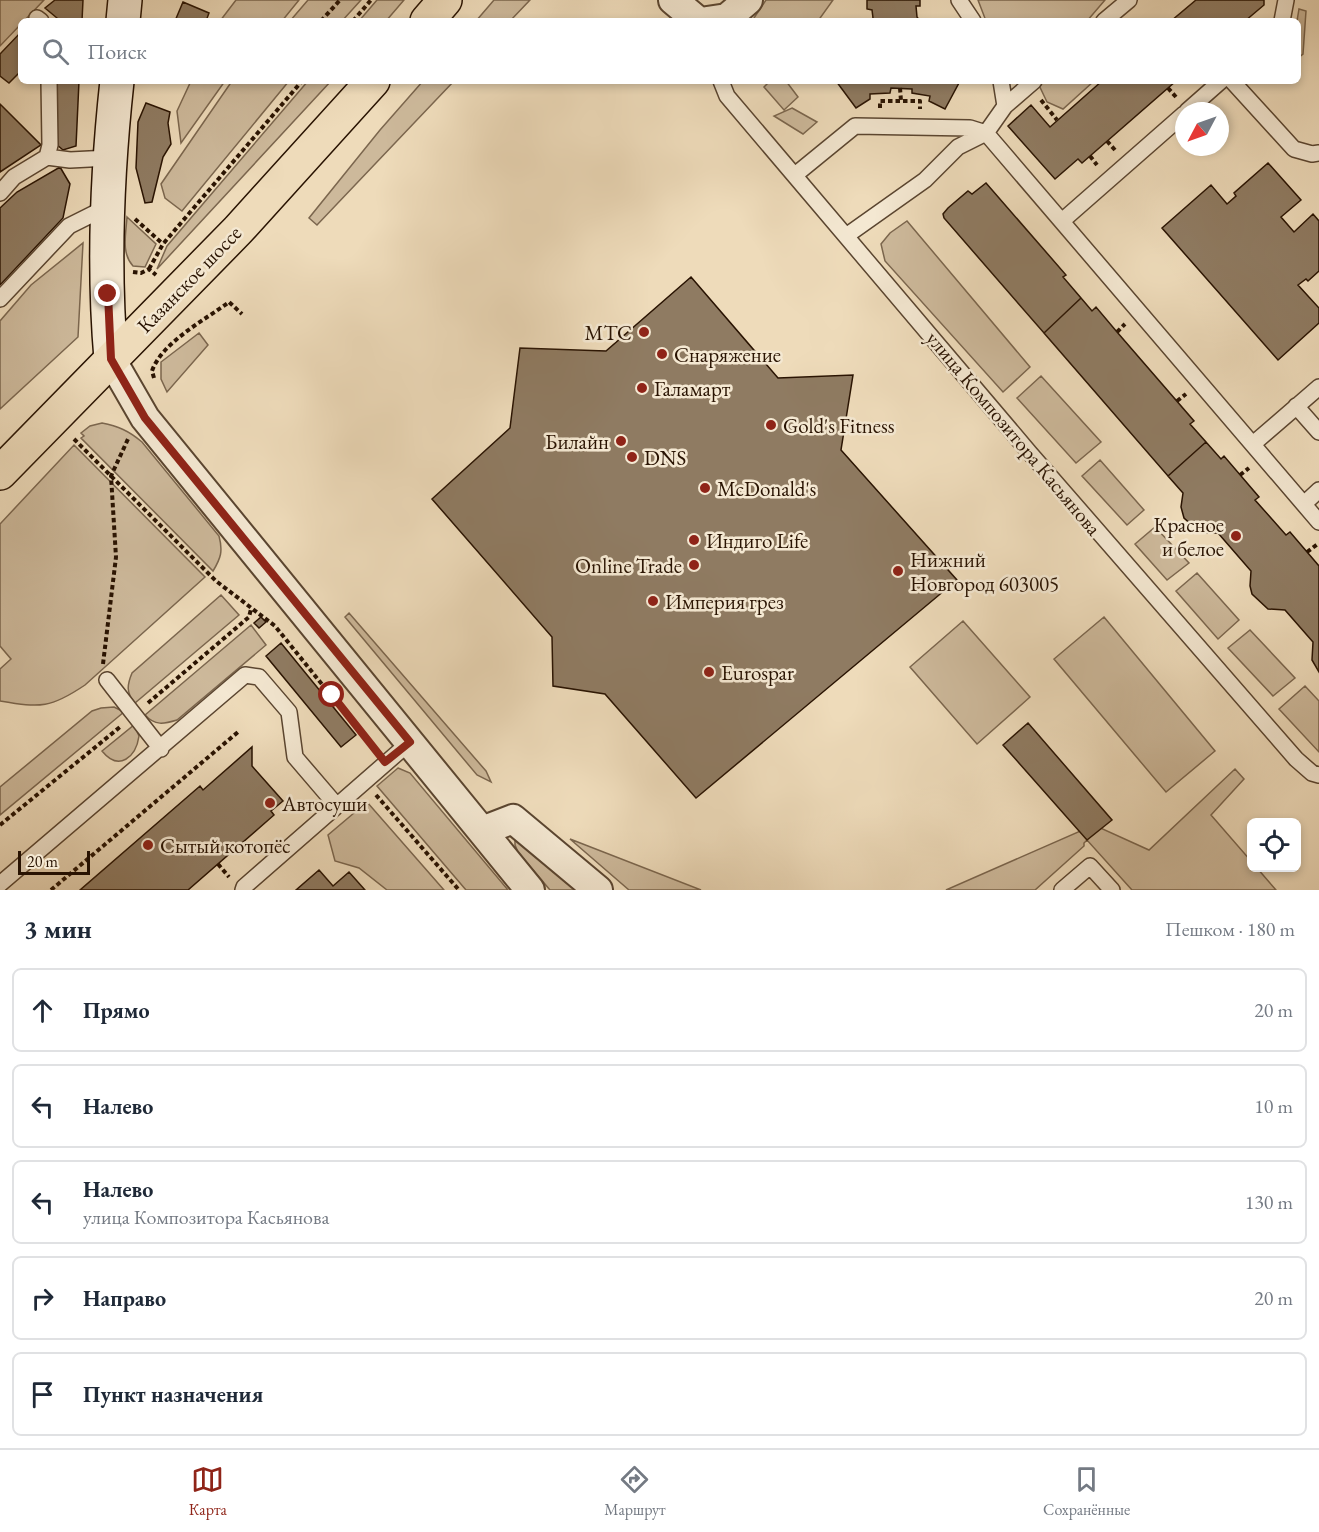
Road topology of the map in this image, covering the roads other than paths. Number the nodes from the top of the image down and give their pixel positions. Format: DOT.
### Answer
graph roads {
  1 [pos="125,0"];
  2 [pos="446,0"];
  3 [pos="673,0"];
  4 [pos="748,0"];
  5 [pos="959,0"];
  6 [pos="1129,0"];
  7 [pos="1286,0"];
  8 [pos="123,18"];
  9 [pos="430,18"];
  10 [pos="694,18"];
  11 [pos="727,18"];
  12 [pos="971,18"];
  13 [pos="1108,18"];
  14 [pos="1283,18"];
  15 [pos="49,84"];
  16 [pos="117,84"];
  17 [pos="370,84"];
  18 [pos="722,84"];
  19 [pos="1001,84"];
  20 [pos="1030,84"];
  21 [pos="1218,84"];
  22 [pos="1235,84"];
  23 [pos="1197,102"];
  24 [pos="1005,106"];
  25 [pos="1175,122"];
  26 [pos="986,133"];
  27 [pos="1319,153"];
  28 [pos="47,157"];
  29 [pos="109,158"];
  30 [pos="795,175"];
  31 [pos="0,193"];
  32 [pos="119,211"];
  33 [pos="1062,221"];
  34 [pos="846,236"];
  35 [pos="0,299"];
  36 [pos="111,359"];
  37 [pos="1319,387"];
  38 [pos="1296,406"];
  39 [pos="1319,432"];
  40 [pos="1253,444"];
  41 [pos="0,472"];
  42 [pos="1319,490"];
  43 [pos="1304,504"];
  44 [pos="1319,522"];
  45 [pos="107,680"];
  46 [pos="410,742"];
  47 [pos="161,749"];
  48 [pos="1319,775"];
  49 [pos="337,806"];
  50 [pos="482,831"];
  51 [pos="0,884"];
  52 [pos="243,890"];
  53 [pos="530,890"];
  54 [pos="598,890"];
  55 [pos="1062,890"];
  56 [pos="1112,890"];
  1 -- 8 [label="street"];
  2 -- 9 [label="main road"];
  3 -- 10 [label="street"];
  4 -- 11 [label="street"];
  5 -- 12 [label="lane"];
  6 -- 13 [label="lane"];
  7 -- 14 [label="lane"];
  15 -- 28 [label="lane"];
  16 -- 29 [label="street"];
  17 -- 36 [label="main road, Казанское шоссе"];
  18 -- 30 [label="lane, улица Композитора Касьянова"];
  19 -- 24 [label="lane"];
  20 -- 24 [label="lane"];
  21 -- 23 [label="lane"];
  22 -- 27 [label="lane"];
  24 -- 26 [label="lane"];
  25 -- 33 [label="lane"];
  26 -- 30 [label="lane"];
  26 -- 33 [label="lane"];
  26 -- 34 [label="lane"];
  28 -- 29 [label="lane"];
  28 -- 31 [label="lane"];
  29 -- 32 [label="street"];
  30 -- 34 [label="lane, улица Композитора Касьянова"];
  32 -- 35 [label="lane"];
  32 -- 36 [label="street"];
  33 -- 40 [label="lane"];
  34 -- 48 [label="lane, улица Композитора Касьянова"];
  36 -- 41 [label="main road, Казанское шоссе"];
  36 -- 46 [label="street"];
  37 -- 38 [label="lane"];
  38 -- 39 [label="lane"];
  38 -- 40 [label="lane"];
  40 -- 43 [label="lane"];
  42 -- 43 [label="lane"];
  43 -- 44 [label="lane"];
  45 -- 47 [label="lane"];
  46 -- 49 [label="lane"];
  46 -- 50 [label="street"];
  47 -- 49 [label="lane"];
  47 -- 51 [label="lane"];
  49 -- 52 [label="lane"];
  50 -- 53 [label="street"];
  50 -- 54 [label="street"];
  55 -- 56 [label="lane"];
}
